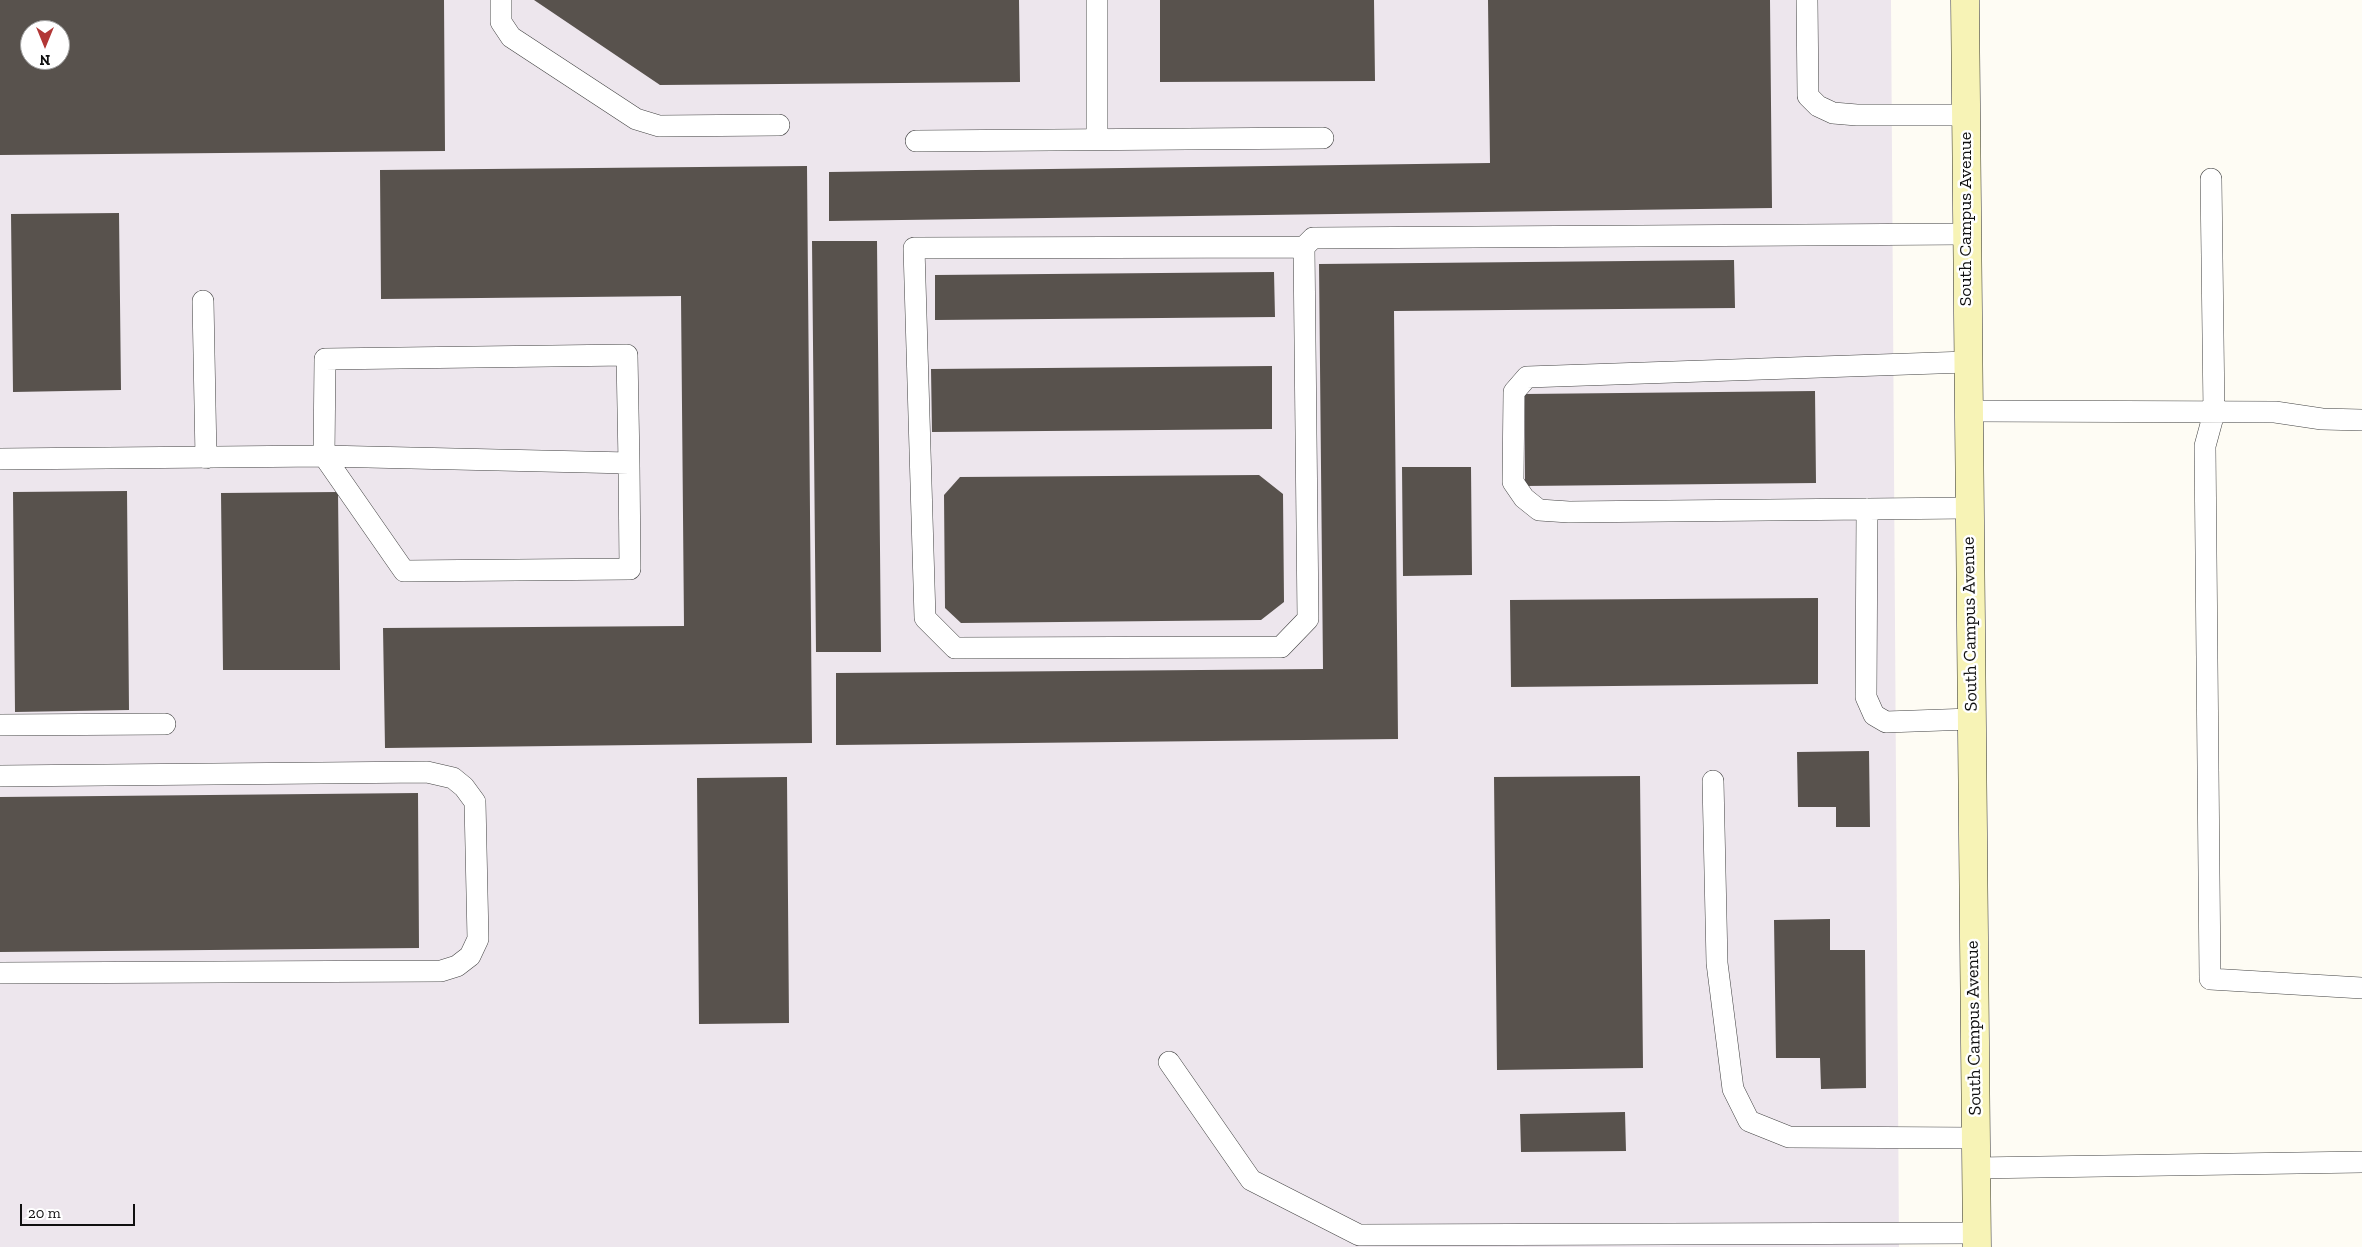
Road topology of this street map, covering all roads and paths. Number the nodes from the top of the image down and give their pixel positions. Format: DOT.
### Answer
graph roads {
  1 [pos="501,0"];
  2 [pos="1097,0"];
  3 [pos="1807,0"];
  4 [pos="1964,0"];
  5 [pos="1965,115"];
  6 [pos="778,125"];
  7 [pos="1097,138"];
  8 [pos="1323,138"];
  9 [pos="916,141"];
  10 [pos="2212,178"];
  11 [pos="1966,234"];
  12 [pos="1304,247"];
  13 [pos="203,301"];
  14 [pos="1967,362"];
  15 [pos="1967,411"];
  16 [pos="2214,413"];
  17 [pos="2362,420"];
  18 [pos="324,456"];
  19 [pos="206,458"];
  20 [pos="0,459"];
  21 [pos="629,463"];
  22 [pos="1968,508"];
  23 [pos="1867,509"];
  24 [pos="1970,719"];
  25 [pos="165,724"];
  26 [pos="0,725"];
  27 [pos="0,776"];
  28 [pos="1713,781"];
  29 [pos="0,973"];
  30 [pos="2362,988"];
  31 [pos="1169,1062"];
  32 [pos="1976,1138"];
  33 [pos="2362,1162"];
  34 [pos="1976,1168"];
  35 [pos="1977,1240"];
  1 -- 6 [label="lane"];
  2 -- 7 [label="lane"];
  3 -- 5 [label="lane"];
  4 -- 5 [label="street, South Campus Avenue"];
  5 -- 11 [label="street, South Campus Avenue"];
  7 -- 8 [label="lane"];
  7 -- 9 [label="lane"];
  10 -- 16 [label="lane"];
  11 -- 12 [label="lane"];
  11 -- 14 [label="street, South Campus Avenue"];
  12 -- 12 [label="lane"];
  13 -- 19 [label="lane"];
  14 -- 15 [label="street, South Campus Avenue"];
  14 -- 23 [label="lane"];
  15 -- 16 [label="lane"];
  15 -- 22 [label="street, South Campus Avenue"];
  16 -- 17 [label="lane"];
  16 -- 30 [label="lane"];
  18 -- 19 [label="lane"];
  18 -- 21 [label="lane"];
  18 -- 21 [label="lane"];
  18 -- 21 [label="lane"];
  19 -- 20 [label="lane"];
  22 -- 23 [label="lane"];
  22 -- 24 [label="street, South Campus Avenue"];
  23 -- 24 [label="lane"];
  24 -- 32 [label="street, South Campus Avenue"];
  25 -- 26 [label="lane"];
  27 -- 29 [label="lane"];
  28 -- 32 [label="lane"];
  31 -- 35 [label="lane"];
  32 -- 34 [label="street, South Campus Avenue"];
  33 -- 34 [label="lane"];
  34 -- 35 [label="street, South Campus Avenue"];
}
